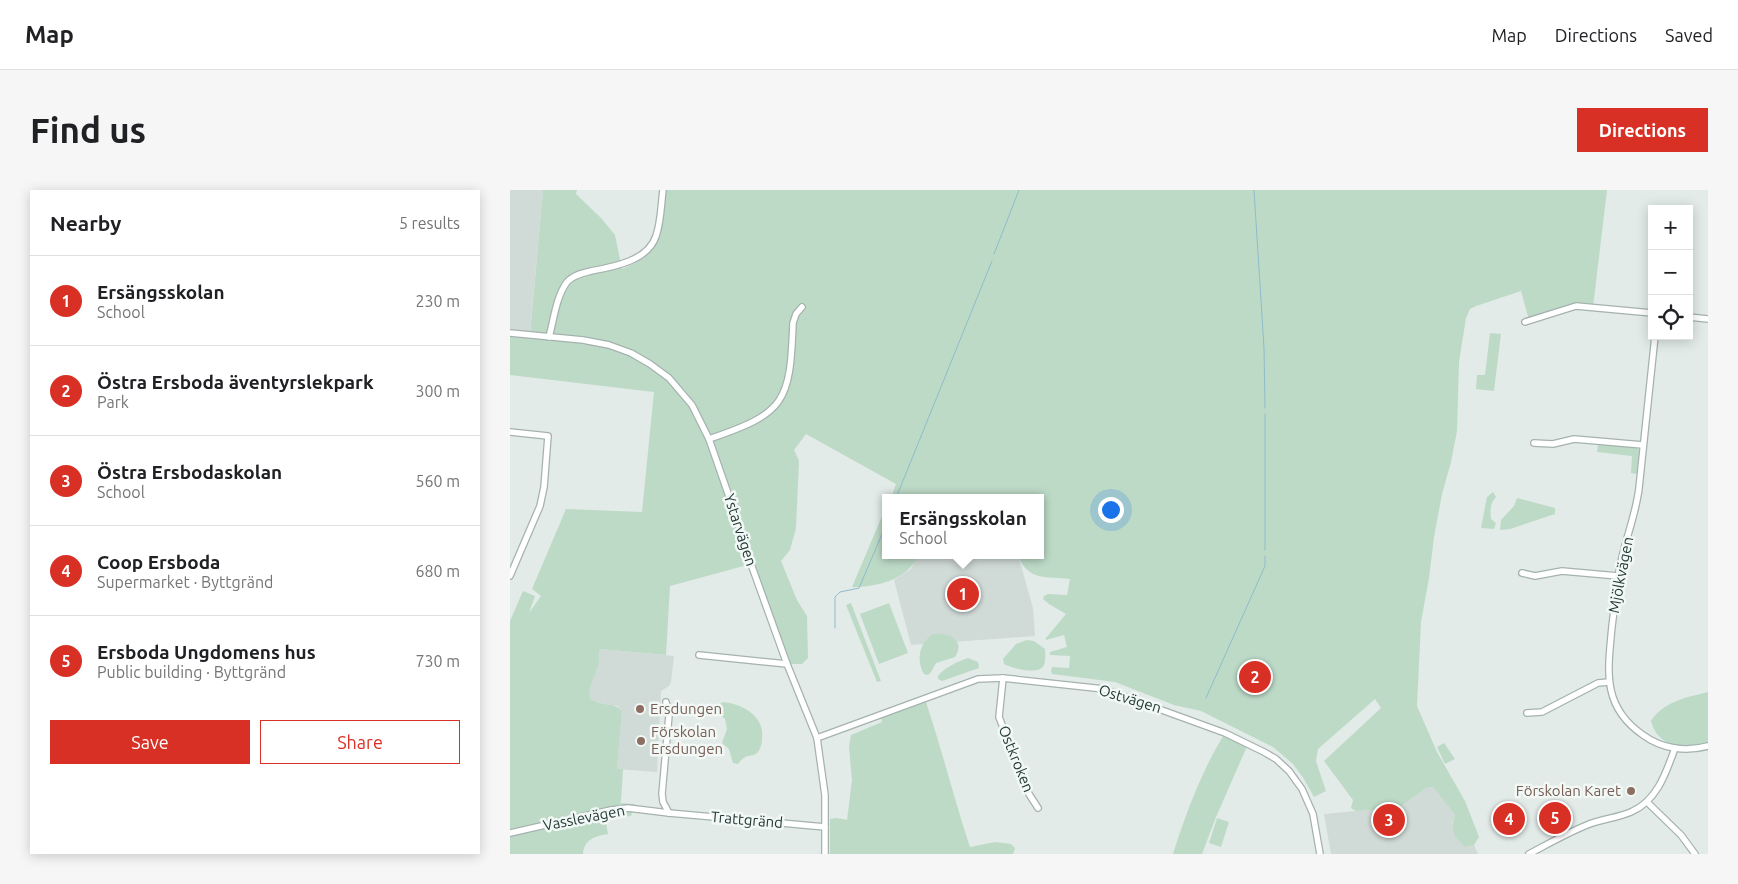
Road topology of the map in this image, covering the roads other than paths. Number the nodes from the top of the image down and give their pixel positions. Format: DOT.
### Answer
graph roads {
  1 [pos="662,190"];
  2 [pos="802,307"];
  3 [pos="1648,313"];
  4 [pos="1693,317"];
  5 [pos="1708,319"];
  6 [pos="1525,322"];
  7 [pos="510,333"];
  8 [pos="549,337"];
  9 [pos="1654,340"];
  10 [pos="510,432"];
  11 [pos="709,438"];
  12 [pos="1534,443"];
  13 [pos="1643,445"];
  14 [pos="1522,573"];
  15 [pos="510,576"];
  16 [pos="1618,576"];
  17 [pos="699,655"];
  18 [pos="787,664"];
  19 [pos="1002,678"];
  20 [pos="1609,682"];
  21 [pos="666,702"];
  22 [pos="1527,713"];
  23 [pos="817,738"];
  24 [pos="1708,746"];
  25 [pos="1675,748"];
  26 [pos="1647,802"];
  27 [pos="1038,808"];
  28 [pos="659,812"];
  29 [pos="669,813"];
  30 [pos="825,827"];
  31 [pos="510,833"];
  32 [pos="825,854"];
  33 [pos="1320,854"];
  34 [pos="1529,854"];
  35 [pos="1694,854"];
  1 -- 8 [label="street"];
  2 -- 11 [label="street"];
  3 -- 6 [label="street"];
  4 -- 5 [label="street"];
  7 -- 8 [label="street, Ystarvägen"];
  8 -- 11 [label="street, Ystarvägen"];
  9 -- 13 [label="street, Mjölkvägen"];
  10 -- 15 [label="street"];
  11 -- 18 [label="street, Ystarvägen"];
  12 -- 13 [label="street"];
  13 -- 16 [label="street, Mjölkvägen"];
  14 -- 16 [label="street"];
  16 -- 20 [label="street, Mjölkvägen"];
  17 -- 18 [label="street"];
  18 -- 23 [label="street, Ystarvägen"];
  19 -- 23 [label="street, Ostvägen"];
  19 -- 27 [label="street, Ostkroken"];
  19 -- 33 [label="street, Ostvägen"];
  20 -- 22 [label="street"];
  20 -- 25 [label="street, Mjölkvägen"];
  21 -- 29 [label="street"];
  23 -- 30 [label="street, Ystarvägen"];
  24 -- 25 [label="street, Mjölkvägen"];
  25 -- 26 [label="street"];
  26 -- 34 [label="street"];
  26 -- 35 [label="street"];
  28 -- 29 [label="street, Trattgränd"];
  28 -- 31 [label="street, Vasslevägen"];
  29 -- 30 [label="street, Trattgränd"];
  30 -- 32 [label="street, Ystarvägen"];
}
